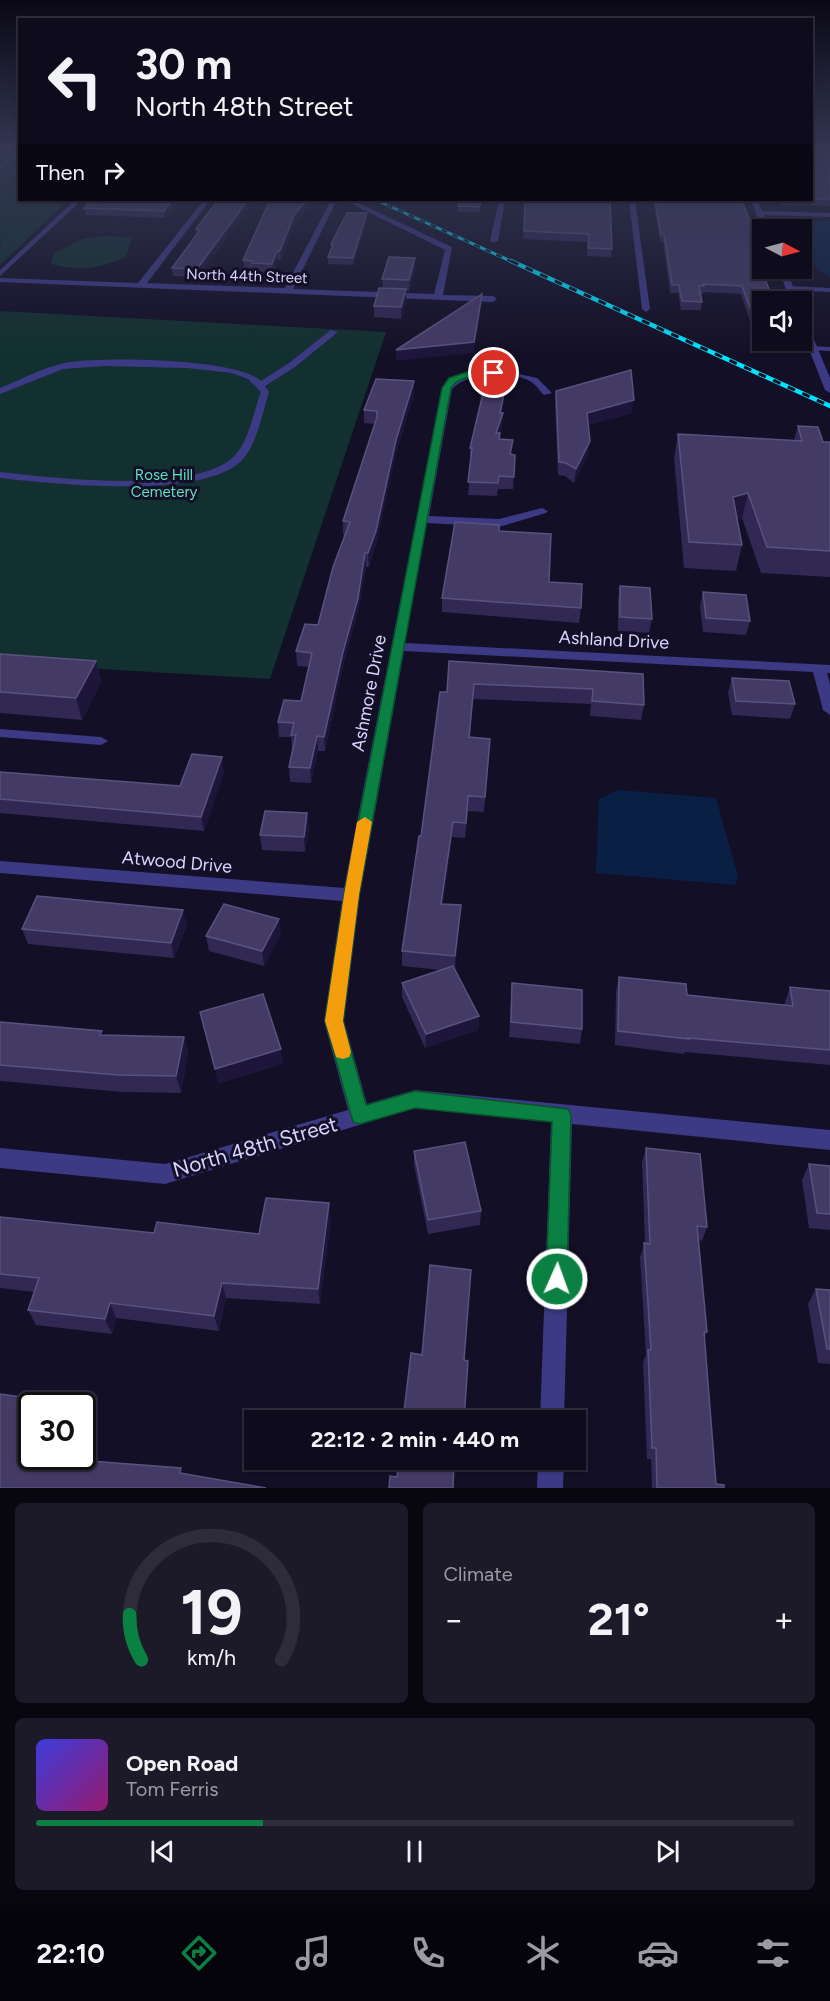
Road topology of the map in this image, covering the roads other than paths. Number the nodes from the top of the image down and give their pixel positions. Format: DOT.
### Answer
graph roads {
  1 [pos="59,218"];
  2 [pos="193,218"];
  3 [pos="325,218"];
  4 [pos="385,218"];
  5 [pos="498,218"];
  6 [pos="634,218"];
  7 [pos="494,241"];
  8 [pos="0,274"];
  9 [pos="786,279"];
  10 [pos="0,280"];
  11 [pos="141,285"];
  12 [pos="789,288"];
  13 [pos="830,290"];
  14 [pos="288,291"];
  15 [pos="790,291"];
  16 [pos="438,297"];
  17 [pos="493,299"];
  18 [pos="646,309"];
  19 [pos="334,332"];
  20 [pos="813,348"];
  21 [pos="830,349"];
  22 [pos="261,385"];
  23 [pos="830,390"];
  24 [pos="0,391"];
  25 [pos="547,393"];
  26 [pos="0,475"];
  27 [pos="542,511"];
  28 [pos="422,519"];
  29 [pos="397,647"];
  30 [pos="825,669"];
  31 [pos="830,710"];
  32 [pos="0,733"];
  33 [pos="101,741"];
  34 [pos="0,867"];
  35 [pos="351,895"];
  36 [pos="562,1115"];
  37 [pos="360,1116"];
  38 [pos="830,1140"];
  39 [pos="0,1158"];
  40 [pos="552,1410"];
  41 [pos="551,1470"];
  42 [pos="550,1488"];
  1 -- 8 [label="street"];
  2 -- 11 [label="street"];
  3 -- 14 [label="street"];
  4 -- 16 [label="street"];
  5 -- 7 [label="street"];
  6 -- 18 [label="street"];
  9 -- 12 [label="street"];
  10 -- 11 [label="street, North 44th Street"];
  11 -- 14 [label="street, North 44th Street"];
  12 -- 13 [label="lane"];
  12 -- 15 [label="street"];
  14 -- 16 [label="street, North 44th Street"];
  16 -- 17 [label="street, North 44th Street"];
  19 -- 22 [label="lane"];
  20 -- 21 [label="lane"];
  20 -- 23 [label="street"];
  22 -- 24 [label="lane"];
  22 -- 26 [label="lane"];
  25 -- 28 [label="street, Ashmore Drive"];
  27 -- 28 [label="street"];
  28 -- 29 [label="street, Ashmore Drive"];
  29 -- 30 [label="street, Ashland Drive"];
  29 -- 35 [label="street, Ashmore Drive"];
  30 -- 31 [label="street"];
  32 -- 33 [label="lane"];
  34 -- 35 [label="street, Atwood Drive"];
  35 -- 37 [label="street, Ashmore Drive"];
  36 -- 37 [label="street, North 48th Street"];
  36 -- 38 [label="street, North 48th Street"];
  36 -- 40 [label="street"];
  37 -- 39 [label="street, North 48th Street"];
  41 -- 42 [label="street"];
}
